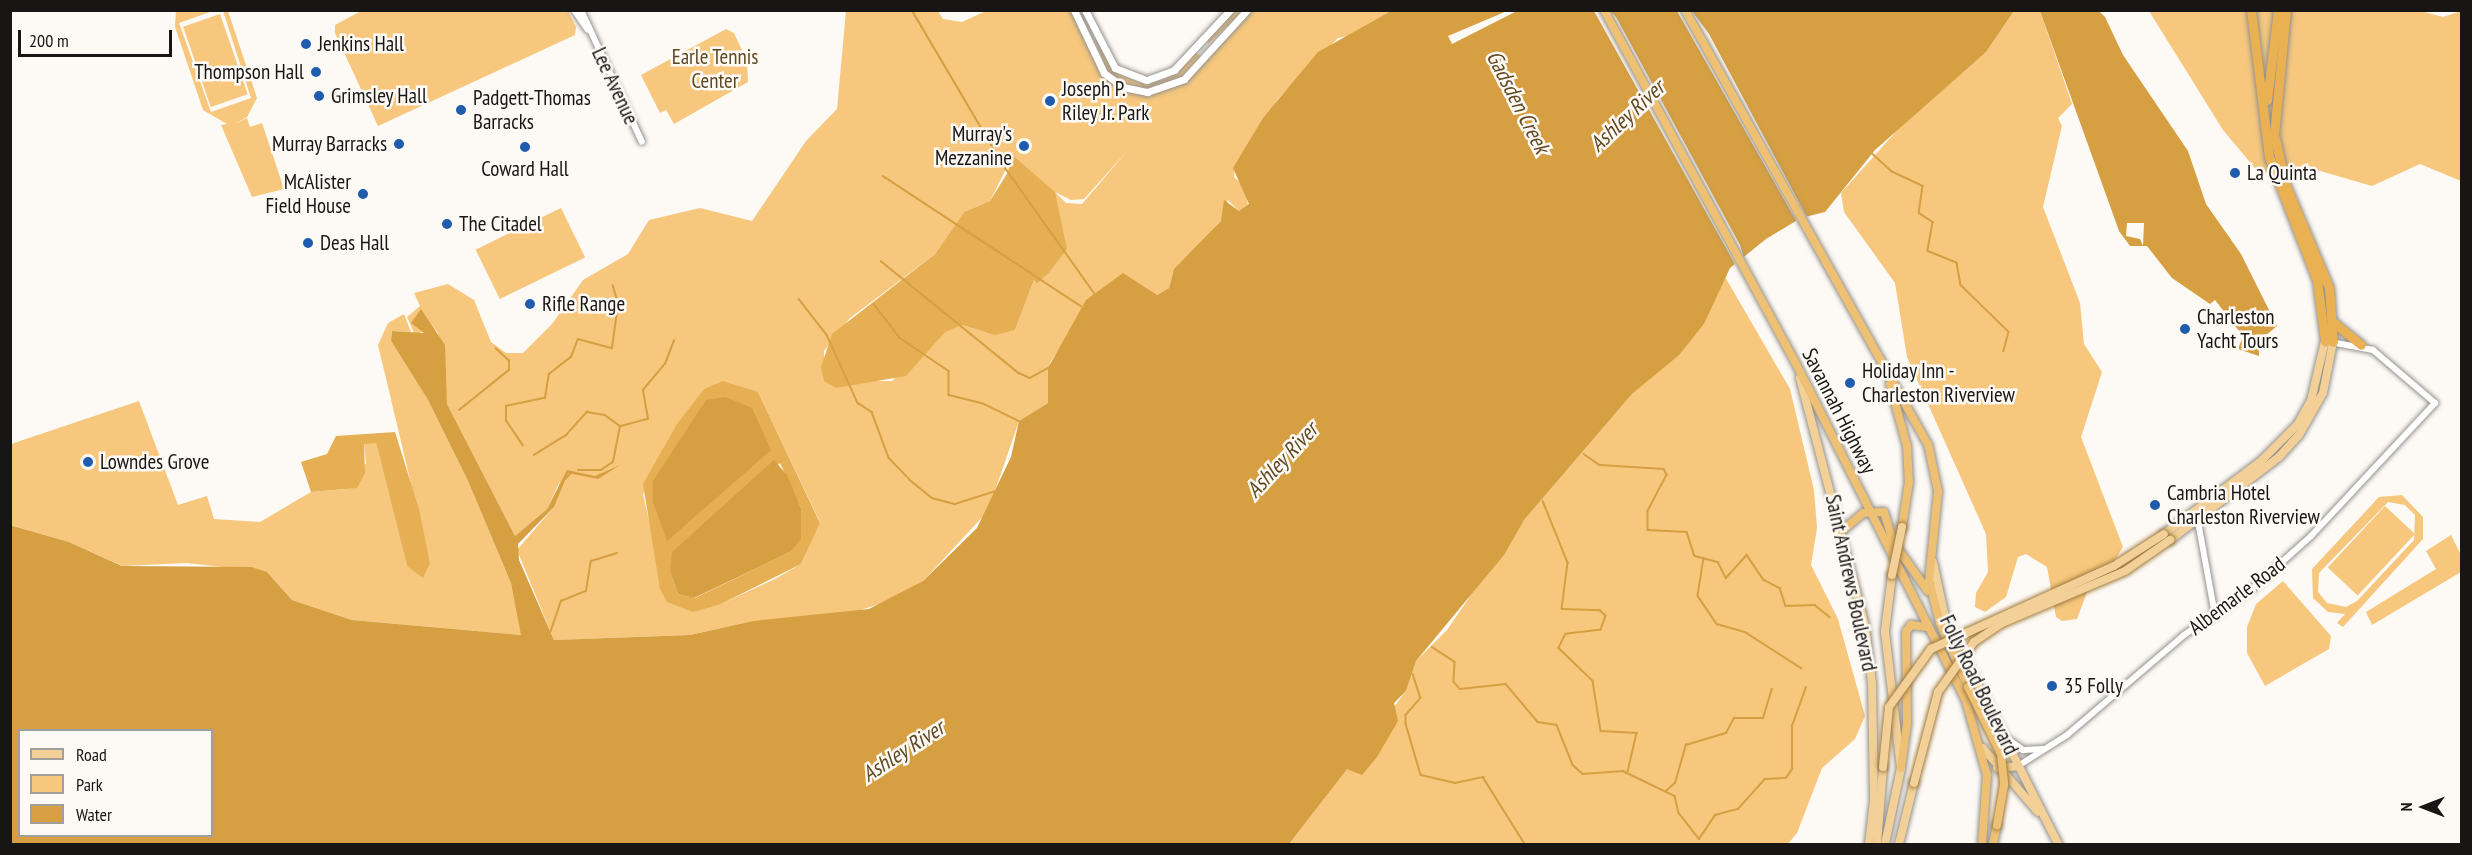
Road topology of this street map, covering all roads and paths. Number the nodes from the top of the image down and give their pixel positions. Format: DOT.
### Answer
graph roads {
  1 [pos="574,10"];
  2 [pos="581,10"];
  3 [pos="1074,10"];
  4 [pos="1085,10"];
  5 [pos="1230,10"];
  6 [pos="1248,10"];
  7 [pos="1604,10"];
  8 [pos="1686,10"];
  9 [pos="2251,10"];
  10 [pos="2278,10"];
  11 [pos="2286,10"];
  12 [pos="2292,10"];
  13 [pos="588,30"];
  14 [pos="1094,30"];
  15 [pos="1084,34"];
  16 [pos="1199,44"];
  17 [pos="1209,53"];
  18 [pos="2276,86"];
  19 [pos="2267,139"];
  20 [pos="642,142"];
  21 [pos="2279,177"];
  22 [pos="2333,322"];
  23 [pos="2329,341"];
  24 [pos="2361,345"];
  25 [pos="1873,348"];
  26 [pos="1795,362"];
  27 [pos="2195,510"];
  28 [pos="1870,511"];
  29 [pos="2198,520"];
  30 [pos="1902,527"];
  31 [pos="1843,530"];
  32 [pos="2167,537"];
  33 [pos="1932,546"];
  34 [pos="1933,601"];
  35 [pos="2215,615"];
  36 [pos="1927,627"];
  37 [pos="2002,733"];
  38 [pos="1983,748"];
  39 [pos="2046,748"];
  40 [pos="2018,766"];
  41 [pos="1901,768"];
  42 [pos="1995,768"];
  43 [pos="2043,817"];
  44 [pos="1869,844"];
  45 [pos="1877,844"];
  46 [pos="1885,844"];
  47 [pos="1899,844"];
  48 [pos="1982,844"];
  49 [pos="1992,844"];
  50 [pos="2058,844"];
  1 -- 13 [label="street"];
  2 -- 13 [label="street"];
  3 -- 15 [label="main road"];
  4 -- 14 [label="main road"];
  5 -- 16 [label="main road"];
  6 -- 17 [label="main road"];
  7 -- 26 [label="highway, Savannah Highway"];
  8 -- 25 [label="highway"];
  9 -- 19 [label="highway"];
  10 -- 19 [label="highway"];
  11 -- 18 [label="highway"];
  12 -- 18 [label="highway"];
  13 -- 20 [label="street, Lee Avenue"];
  14 -- 15 [label="main road"];
  14 -- 16 [label="main road"];
  15 -- 17 [label="main road"];
  16 -- 17 [label="main road"];
  18 -- 21 [label="highway"];
  19 -- 21 [label="highway"];
  21 -- 22 [label="highway"];
  21 -- 23 [label="highway"];
  22 -- 23 [label="highway"];
  22 -- 24 [label="highway"];
  23 -- 24 [label="street"];
  23 -- 27 [label="main road"];
  23 -- 29 [label="main road"];
  24 -- 35 [label="street, Albemarle Road"];
  25 -- 30 [label="highway"];
  25 -- 33 [label="highway"];
  26 -- 28 [label="highway, Savannah Highway"];
  26 -- 31 [label="main road, Saint Andrews Boulevard"];
  27 -- 29 [label="street"];
  27 -- 32 [label="main road"];
  28 -- 31 [label="highway"];
  28 -- 34 [label="highway"];
  28 -- 36 [label="highway, Savannah Highway"];
  29 -- 32 [label="main road"];
  29 -- 35 [label="street"];
  30 -- 41 [label="main road, Saint Andrews Boulevard, bridge"];
  31 -- 44 [label="main road, Saint Andrews Boulevard"];
  32 -- 45 [label="main road, bridge"];
  32 -- 47 [label="main road, bridge"];
  33 -- 34 [label="highway"];
  33 -- 37 [label="main road, Folly Road Boulevard"];
  34 -- 49 [label="highway, bridge"];
  35 -- 39 [label="street, Albemarle Road"];
  36 -- 38 [label="highway, Savannah Highway"];
  36 -- 41 [label="highway"];
  37 -- 39 [label="street"];
  37 -- 40 [label="main road, Folly Road Boulevard"];
  38 -- 42 [label="main road, Folly Road Boulevard"];
  38 -- 48 [label="highway, Savannah Highway"];
  39 -- 40 [label="street, Albemarle Road"];
  40 -- 42 [label="main road"];
  40 -- 43 [label="main road, Folly Road Boulevard"];
  41 -- 46 [label="main road, Saint Andrews Boulevard"];
  42 -- 43 [label="main road, Folly Road Boulevard"];
  43 -- 50 [label="main road, Folly Road Boulevard"];
}
